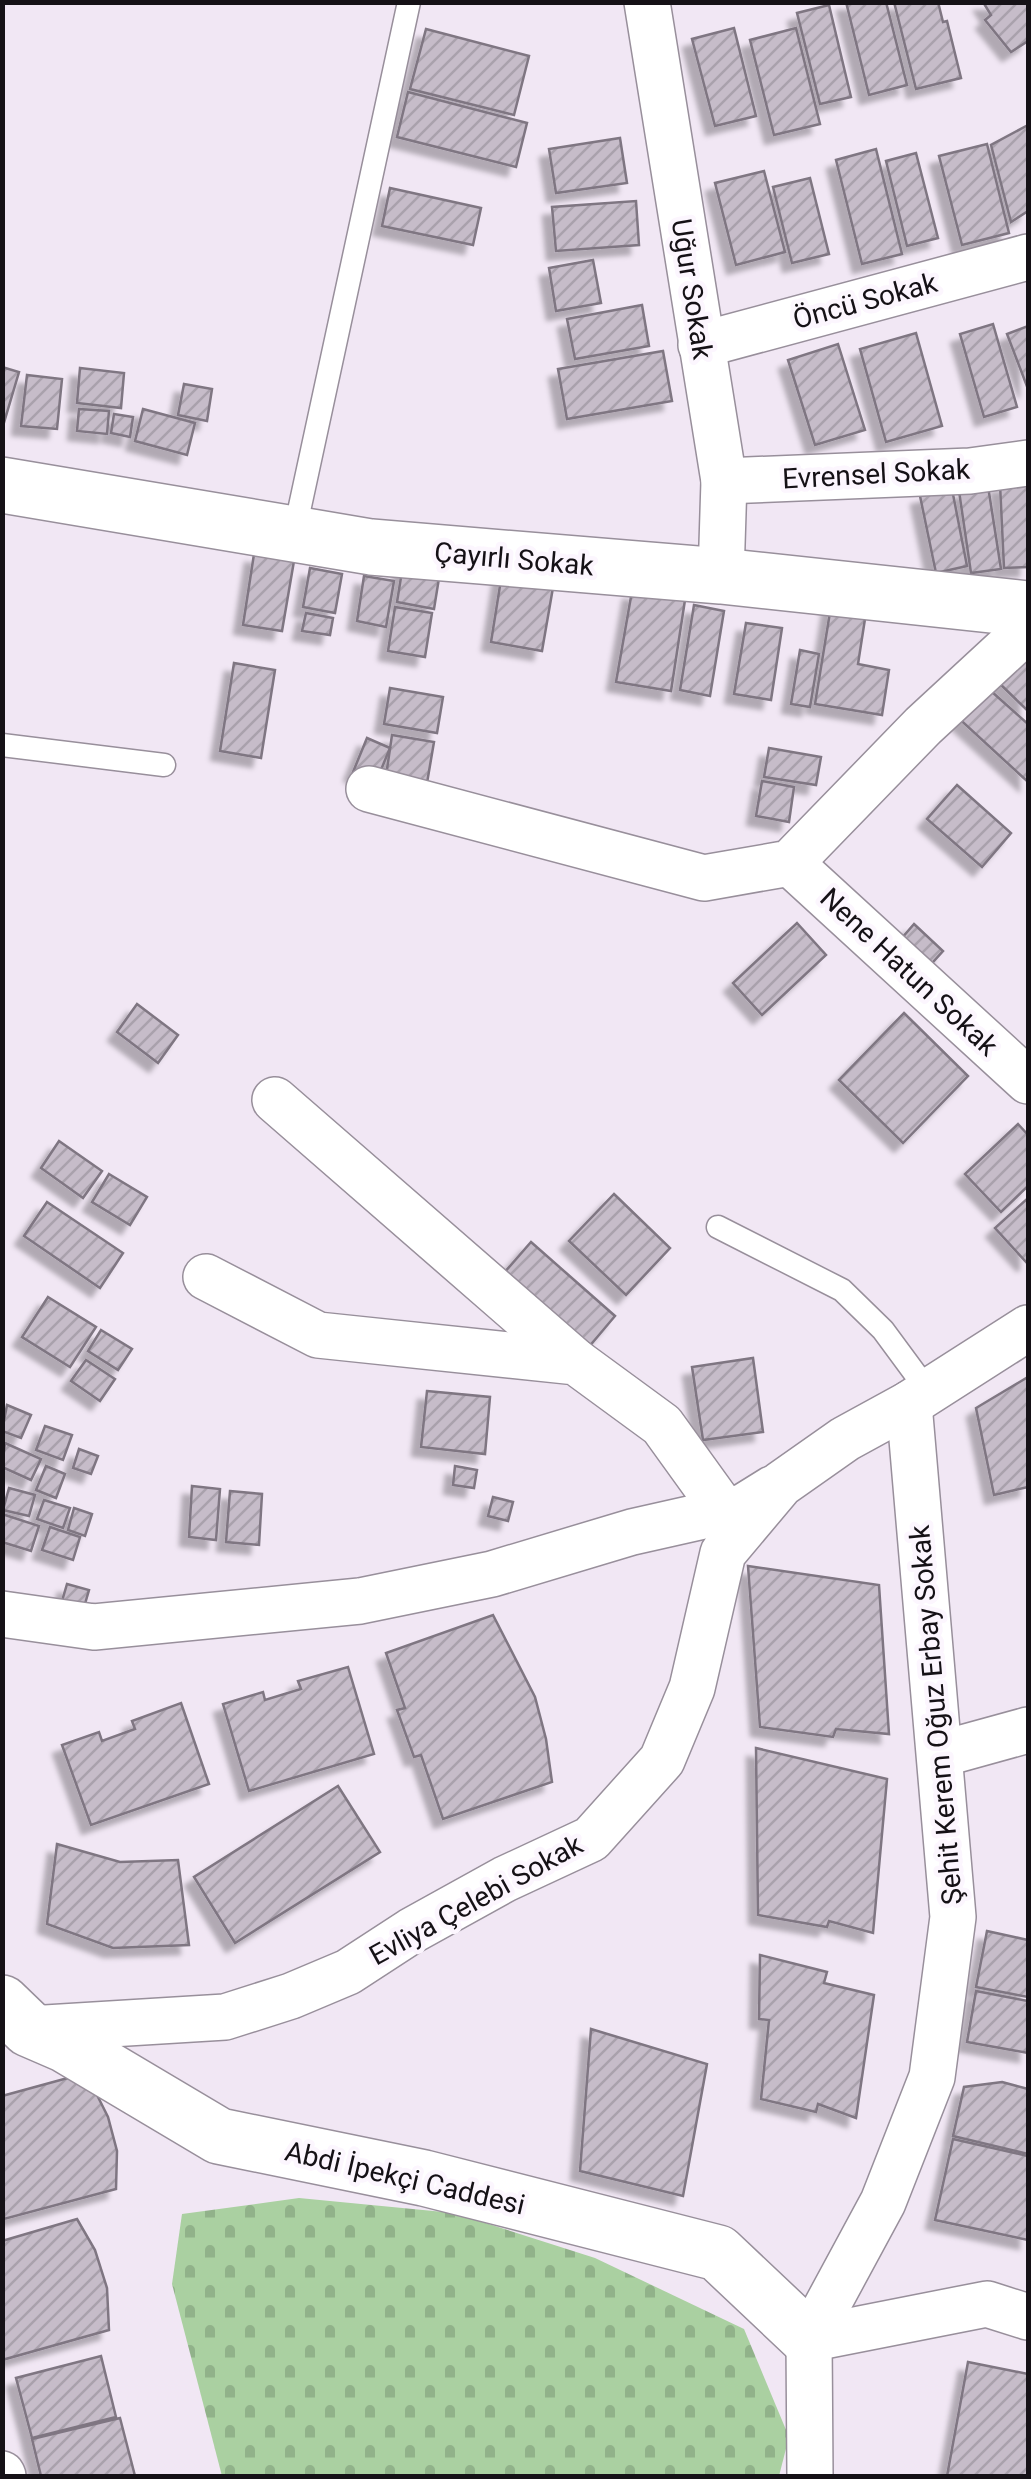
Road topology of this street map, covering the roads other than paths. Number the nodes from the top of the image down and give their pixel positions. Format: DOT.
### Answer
graph roads {
  1 [pos="409,2"];
  2 [pos="647,2"];
  3 [pos="1028,257"];
  4 [pos="701,345"];
  5 [pos="1028,464"];
  6 [pos="724,480"];
  7 [pos="2,485"];
  8 [pos="294,534"];
  9 [pos="721,576"];
  10 [pos="1028,609"];
  11 [pos="1028,629"];
  12 [pos="2,745"];
  13 [pos="164,764"];
  14 [pos="369,788"];
  15 [pos="790,863"];
  16 [pos="1028,1081"];
  17 [pos="275,1100"];
  18 [pos="718,1227"];
  19 [pos="206,1277"];
  20 [pos="1028,1328"];
  21 [pos="576,1362"];
  22 [pos="919,1398"];
  23 [pos="781,1484"];
  24 [pos="724,1511"];
  25 [pos="2,1614"];
  26 [pos="1028,1730"];
  27 [pos="941,1754"];
  28 [pos="25,2033"];
  29 [pos="1028,2317"];
  30 [pos="809,2338"];
  31 [pos="810,2476"];
  1 -- 8 [label="lane"];
  2 -- 4 [label="street, Uğur Sokak"];
  3 -- 4 [label="street, Öncü Sokak"];
  4 -- 6 [label="street, Uğur Sokak"];
  5 -- 6 [label="street, Evrensel Sokak"];
  6 -- 9 [label="street, Uğur Sokak"];
  7 -- 8 [label="street, Çayırlı Sokak"];
  8 -- 9 [label="street, Çayırlı Sokak"];
  9 -- 10 [label="street, Çayırlı Sokak"];
  11 -- 15 [label="street"];
  12 -- 13 [label="lane"];
  14 -- 15 [label="street"];
  15 -- 16 [label="street, Nene Hatun Sokak"];
  17 -- 21 [label="street"];
  18 -- 22 [label="lane"];
  19 -- 21 [label="street"];
  20 -- 22 [label="street, Evliya Çelebi Sokak"];
  21 -- 24 [label="street"];
  22 -- 23 [label="street, Evliya Çelebi Sokak"];
  22 -- 27 [label="street, Şehit Kerem Oğuz Erbay Sokak"];
  23 -- 24 [label="street"];
  23 -- 28 [label="street, Evliya Çelebi Sokak"];
  24 -- 25 [label="street"];
  26 -- 27 [label="street"];
  27 -- 30 [label="street, Şehit Kerem Oğuz Erbay Sokak"];
  28 -- 30 [label="street, Abdi İpekçi Caddesi"];
  29 -- 30 [label="street"];
  30 -- 31 [label="street, Şehit Kerem Oğuz Erbay Sokak"];
}
